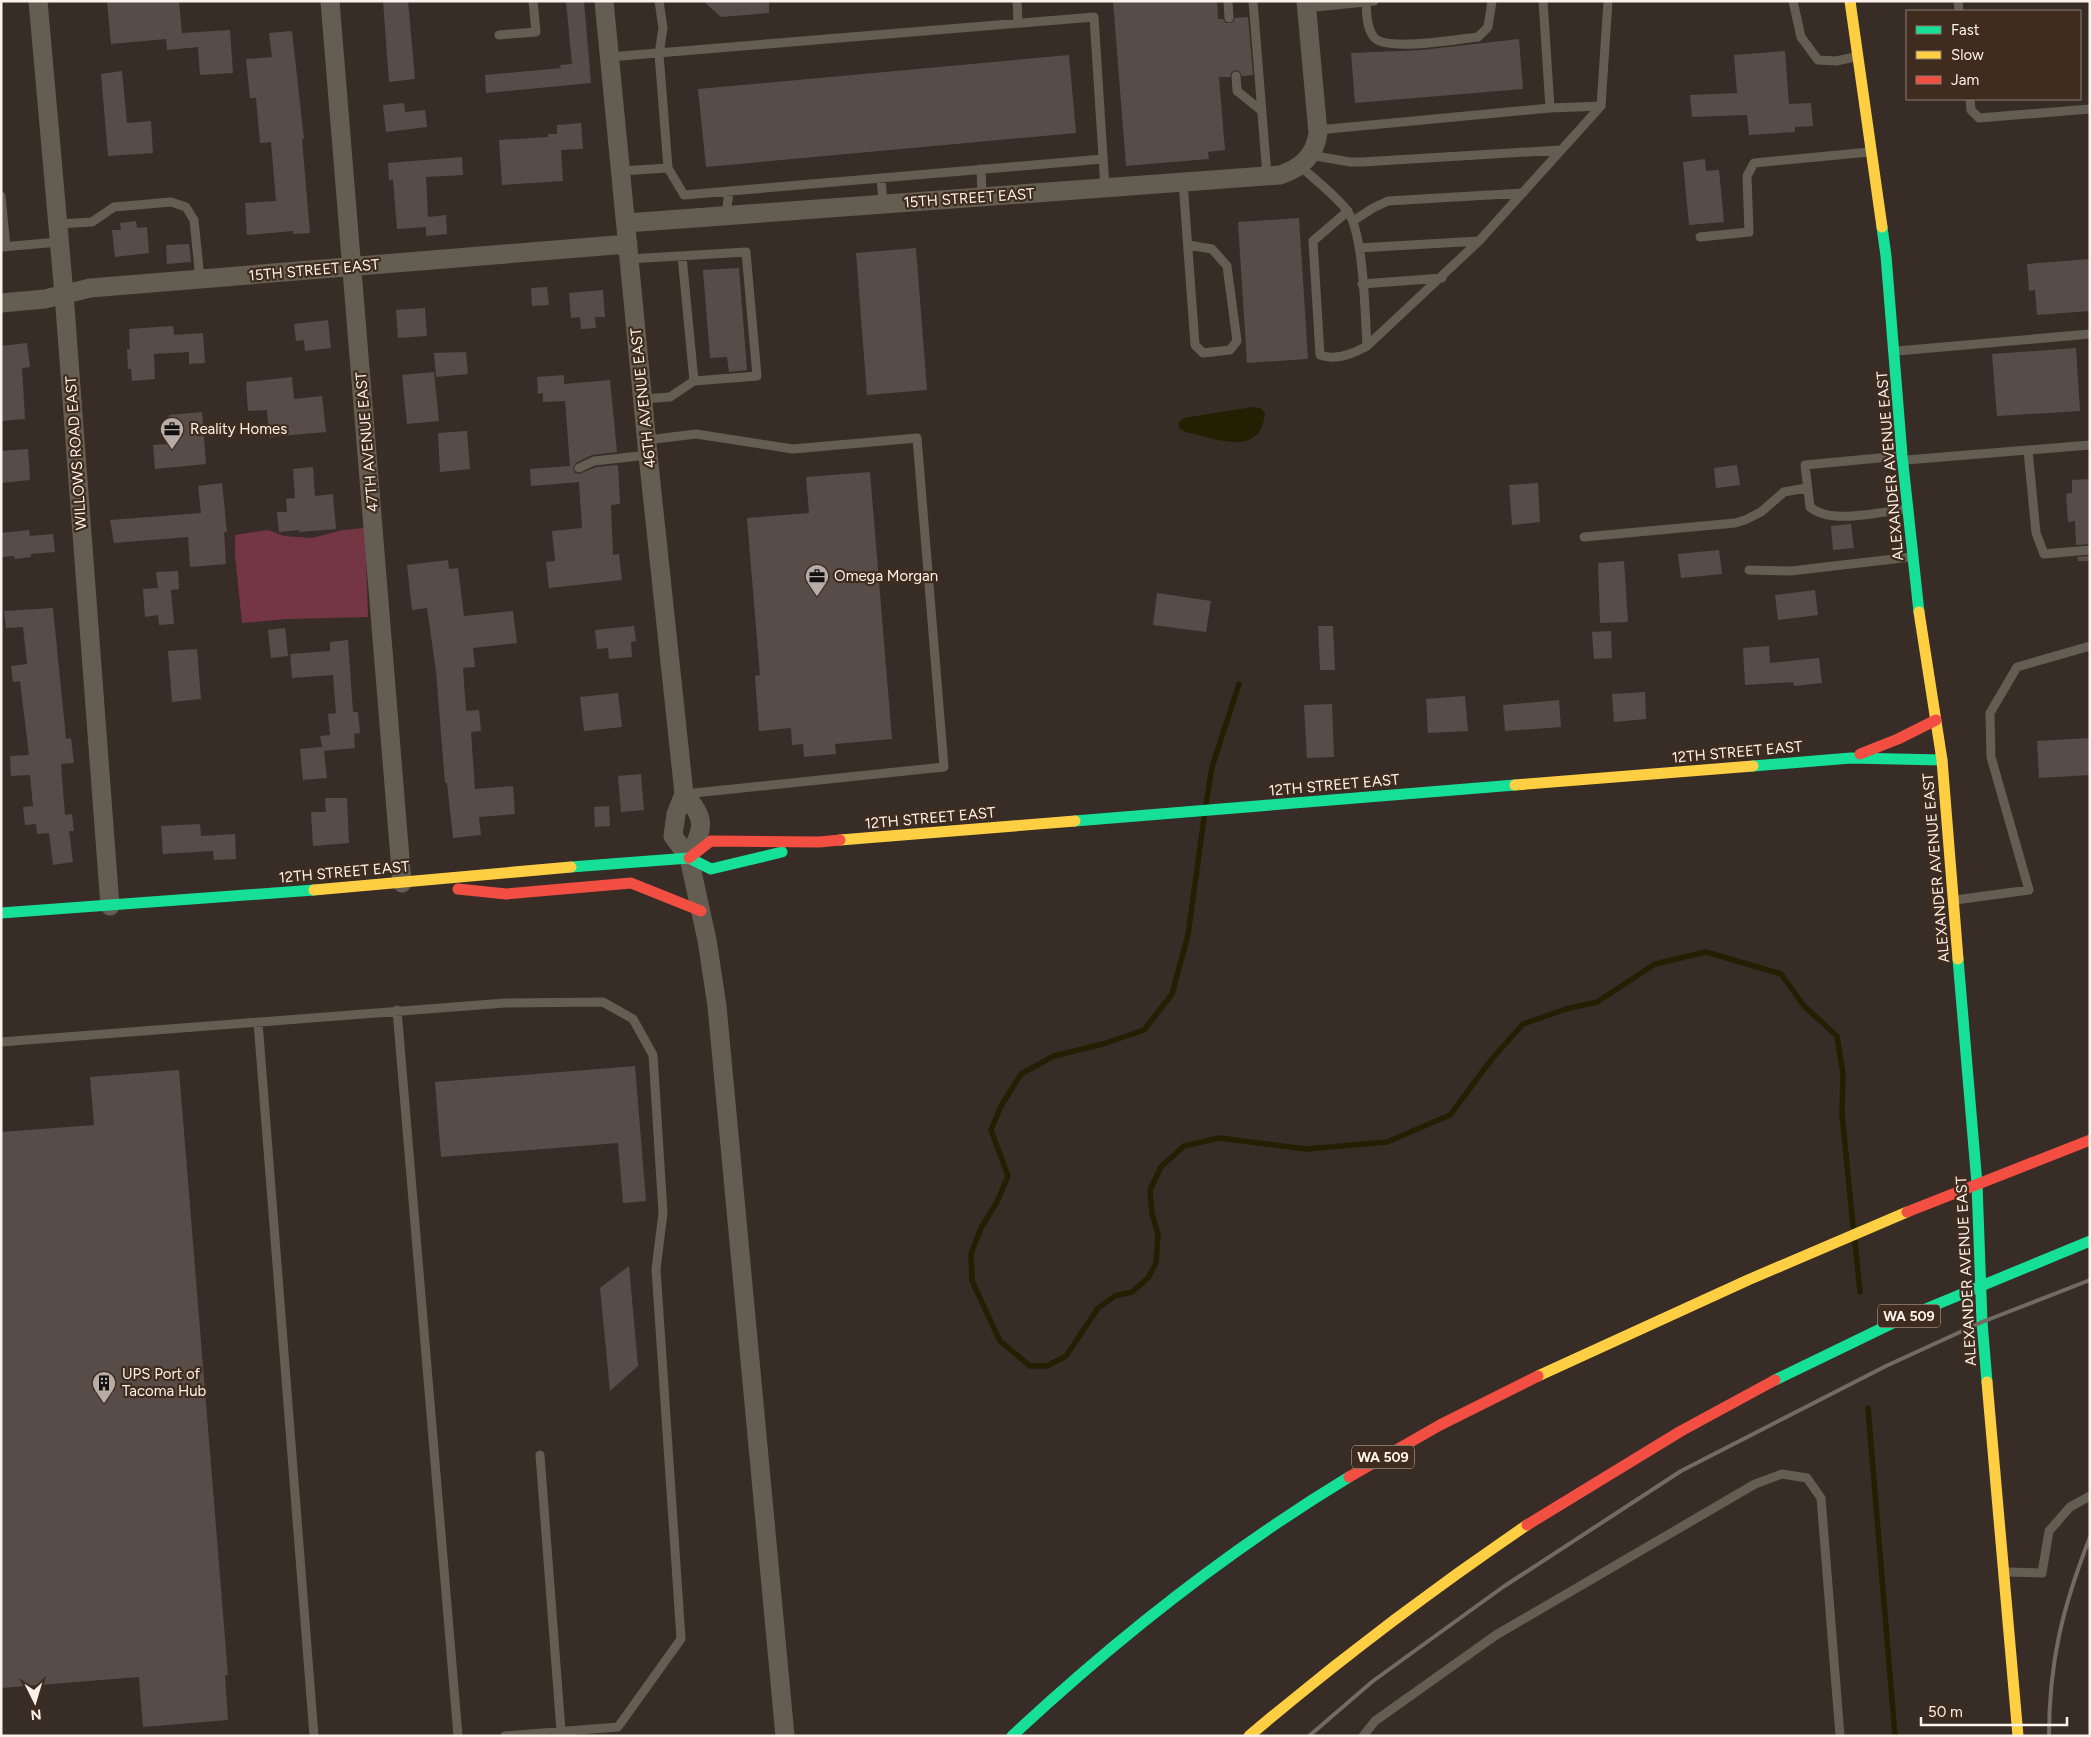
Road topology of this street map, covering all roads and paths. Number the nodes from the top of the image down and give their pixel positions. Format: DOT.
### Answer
graph roads {
  1 [pos="38,1"];
  2 [pos="330,1"];
  3 [pos="533,1"];
  4 [pos="604,1"];
  5 [pos="659,1"];
  6 [pos="1017,1"];
  7 [pos="1228,1"];
  8 [pos="1252,1"];
  9 [pos="1374,1"];
  10 [pos="1492,1"];
  11 [pos="1543,1"];
  12 [pos="1608,1"];
  13 [pos="1793,1"];
  14 [pos="1850,1"];
  15 [pos="1366,2"];
  16 [pos="1306,4"];
  17 [pos="1229,18"];
  18 [pos="1018,23"];
  19 [pos="499,35"];
  20 [pos="659,54"];
  21 [pos="1858,57"];
  22 [pos="609,58"];
  23 [pos="1236,76"];
  24 [pos="1970,100"];
  25 [pos="1601,106"];
  26 [pos="1550,108"];
  27 [pos="2090,108"];
  28 [pos="1262,111"];
  29 [pos="1318,130"];
  30 [pos="1561,150"];
  31 [pos="1872,152"];
  32 [pos="1103,159"];
  33 [pos="1306,160"];
  34 [pos="668,168"];
  35 [pos="981,169"];
  36 [pos="620,171"];
  37 [pos="1267,176"];
  38 [pos="881,178"];
  39 [pos="1183,182"];
  40 [pos="1105,188"];
  41 [pos="729,191"];
  42 [pos="1523,193"];
  43 [pos="1,196"];
  44 [pos="982,197"];
  45 [pos="882,204"];
  46 [pos="1348,211"];
  47 [pos="726,216"];
  48 [pos="1353,221"];
  49 [pos="626,223"];
  50 [pos="59,233"];
  51 [pos="1700,237"];
  52 [pos="1479,242"];
  53 [pos="1188,245"];
  54 [pos="4,247"];
  55 [pos="1359,248"];
  56 [pos="629,252"];
  57 [pos="682,256"];
  58 [pos="352,267"];
  59 [pos="1442,278"];
  60 [pos="200,280"];
  61 [pos="1362,284"];
  62 [pos="64,294"];
  63 [pos="1,302"];
  64 [pos="2090,334"];
  65 [pos="1367,346"];
  66 [pos="1894,351"];
  67 [pos="694,381"];
  68 [pos="643,399"];
  69 [pos="2090,445"];
  70 [pos="648,448"];
  71 [pos="2028,450"];
  72 [pos="1903,458"];
  73 [pos="579,468"];
  74 [pos="1806,488"];
  75 [pos="1908,509"];
  76 [pos="1584,537"];
  77 [pos="2090,550"];
  78 [pos="1913,557"];
  79 [pos="1749,570"];
  80 [pos="2090,646"];
  81 [pos="1936,720"];
  82 [pos="1850,758"];
  83 [pos="1942,760"];
  84 [pos="684,794"];
  85 [pos="819,842"];
  86 [pos="689,858"];
  87 [pos="402,883"];
  88 [pos="1954,900"];
  89 [pos="110,906"];
  90 [pos="701,911"];
  91 [pos="1,913"];
  92 [pos="397,1010"];
  93 [pos="258,1022"];
  94 [pos="1,1042"];
  95 [pos="2090,1140"];
  96 [pos="1977,1184"];
  97 [pos="2090,1241"];
  98 [pos="1980,1283"];
  99 [pos="540,1455"];
  100 [pos="2090,1496"];
  101 [pos="2004,1572"];
  102 [pos="561,1731"];
  103 [pos="618,1731"];
  104 [pos="314,1736"];
  105 [pos="458,1736"];
  106 [pos="505,1736"];
  107 [pos="785,1736"];
  108 [pos="1012,1736"];
  109 [pos="1248,1736"];
  110 [pos="1363,1736"];
  111 [pos="1840,1736"];
  112 [pos="2018,1736"];
  1 -- 50 [label="street, WILLOWS ROAD EAST"];
  2 -- 58 [label="street, 47TH AVENUE EAST"];
  3 -- 19 [label="lane"];
  4 -- 22 [label="street, 46TH AVENUE EAST"];
  5 -- 20 [label="lane"];
  6 -- 18 [label="lane"];
  7 -- 17 [label="lane"];
  8 -- 28 [label="lane"];
  9 -- 15 [label="lane"];
  10 -- 15 [label="lane"];
  11 -- 26 [label="lane"];
  12 -- 25 [label="lane"];
  13 -- 21 [label="lane"];
  14 -- 21 [label="main road, ALEXANDER AVENUE EAST"];
  15 -- 16 [label="lane"];
  16 -- 29 [label="street"];
  18 -- 20 [label="lane"];
  18 -- 32 [label="lane"];
  20 -- 22 [label="lane"];
  20 -- 34 [label="lane"];
  21 -- 31 [label="main road, ALEXANDER AVENUE EAST"];
  22 -- 36 [label="street, 46TH AVENUE EAST"];
  23 -- 28 [label="lane"];
  24 -- 27 [label="lane"];
  25 -- 26 [label="lane"];
  25 -- 30 [label="lane"];
  26 -- 29 [label="lane"];
  28 -- 37 [label="lane"];
  29 -- 33 [label="street"];
  30 -- 33 [label="lane"];
  30 -- 42 [label="lane"];
  31 -- 51 [label="lane"];
  31 -- 66 [label="main road, ALEXANDER AVENUE EAST"];
  32 -- 35 [label="lane"];
  32 -- 40 [label="lane"];
  33 -- 37 [label="street, 15TH STREET EAST"];
  33 -- 46 [label="lane"];
  34 -- 36 [label="lane"];
  34 -- 41 [label="lane"];
  35 -- 38 [label="lane"];
  35 -- 44 [label="lane"];
  36 -- 49 [label="street, 46TH AVENUE EAST"];
  37 -- 39 [label="street, 15TH STREET EAST"];
  38 -- 41 [label="lane"];
  38 -- 45 [label="lane"];
  39 -- 40 [label="street, 15TH STREET EAST"];
  39 -- 53 [label="lane"];
  40 -- 44 [label="street, 15TH STREET EAST"];
  41 -- 47 [label="lane"];
  42 -- 48 [label="lane"];
  42 -- 52 [label="lane"];
  43 -- 54 [label="lane"];
  44 -- 45 [label="street, 15TH STREET EAST"];
  45 -- 47 [label="street, 15TH STREET EAST"];
  46 -- 48 [label="lane"];
  46 -- 65 [label="lane"];
  47 -- 49 [label="street, 15TH STREET EAST"];
  48 -- 55 [label="lane"];
  49 -- 56 [label="street, 46TH AVENUE EAST"];
  50 -- 54 [label="lane"];
  50 -- 60 [label="lane"];
  50 -- 62 [label="street, WILLOWS ROAD EAST"];
  52 -- 55 [label="lane"];
  52 -- 59 [label="lane"];
  53 -- 53 [label="lane"];
  55 -- 61 [label="lane"];
  56 -- 57 [label="lane"];
  56 -- 58 [label="street, 15TH STREET EAST"];
  56 -- 68 [label="street, 46TH AVENUE EAST"];
  57 -- 67 [label="lane"];
  57 -- 67 [label="lane"];
  58 -- 60 [label="street, 15TH STREET EAST"];
  58 -- 87 [label="street, 47TH AVENUE EAST"];
  59 -- 61 [label="lane"];
  59 -- 65 [label="lane"];
  60 -- 62 [label="street, 15TH STREET EAST"];
  61 -- 65 [label="lane"];
  62 -- 63 [label="street, 15TH STREET EAST"];
  62 -- 89 [label="street, WILLOWS ROAD EAST"];
  64 -- 66 [label="lane"];
  66 -- 72 [label="main road, ALEXANDER AVENUE EAST"];
  67 -- 68 [label="lane"];
  68 -- 70 [label="street, 46TH AVENUE EAST"];
  69 -- 71 [label="lane"];
  70 -- 73 [label="lane"];
  70 -- 84 [label="street, 46TH AVENUE EAST"];
  70 -- 84 [label="lane"];
  71 -- 72 [label="lane"];
  71 -- 77 [label="lane"];
  72 -- 74 [label="lane"];
  72 -- 75 [label="main road, ALEXANDER AVENUE EAST"];
  74 -- 75 [label="lane"];
  74 -- 76 [label="lane"];
  75 -- 78 [label="main road, ALEXANDER AVENUE EAST"];
  78 -- 79 [label="lane"];
  78 -- 81 [label="main road, ALEXANDER AVENUE EAST"];
  80 -- 88 [label="lane"];
  81 -- 82 [label="main road, 12TH STREET EAST"];
  81 -- 83 [label="main road, ALEXANDER AVENUE EAST"];
  82 -- 83 [label="main road, 12TH STREET EAST"];
  82 -- 85 [label="main road, 12TH STREET EAST"];
  83 -- 88 [label="main road, ALEXANDER AVENUE EAST"];
  84 -- 86 [label="street, 46TH AVENUE EAST"];
  84 -- 86 [label="street, 46TH AVENUE EAST"];
  85 -- 86 [label="main road, 12TH STREET EAST"];
  85 -- 86 [label="main road, 12TH STREET EAST"];
  86 -- 87 [label="main road, 12TH STREET EAST"];
  86 -- 90 [label="street"];
  87 -- 89 [label="main road, 12TH STREET EAST"];
  87 -- 90 [label="main road"];
  88 -- 96 [label="main road, ALEXANDER AVENUE EAST"];
  89 -- 91 [label="main road, 12TH STREET EAST"];
  90 -- 107 [label="street"];
  92 -- 93 [label="lane"];
  92 -- 103 [label="lane"];
  92 -- 105 [label="lane"];
  93 -- 94 [label="lane"];
  93 -- 104 [label="lane"];
  95 -- 96 [label="main road, WA 509"];
  96 -- 98 [label="main road, ALEXANDER AVENUE EAST"];
  96 -- 108 [label="main road, WA 509"];
  97 -- 98 [label="main road, WA 509"];
  98 -- 101 [label="main road, ALEXANDER AVENUE EAST"];
  98 -- 109 [label="main road, WA 509"];
  99 -- 102 [label="lane"];
  100 -- 101 [label="lane"];
  101 -- 112 [label="main road, ALEXANDER AVENUE EAST"];
  102 -- 103 [label="lane"];
  102 -- 106 [label="lane"];
  110 -- 111 [label="lane"];
}
